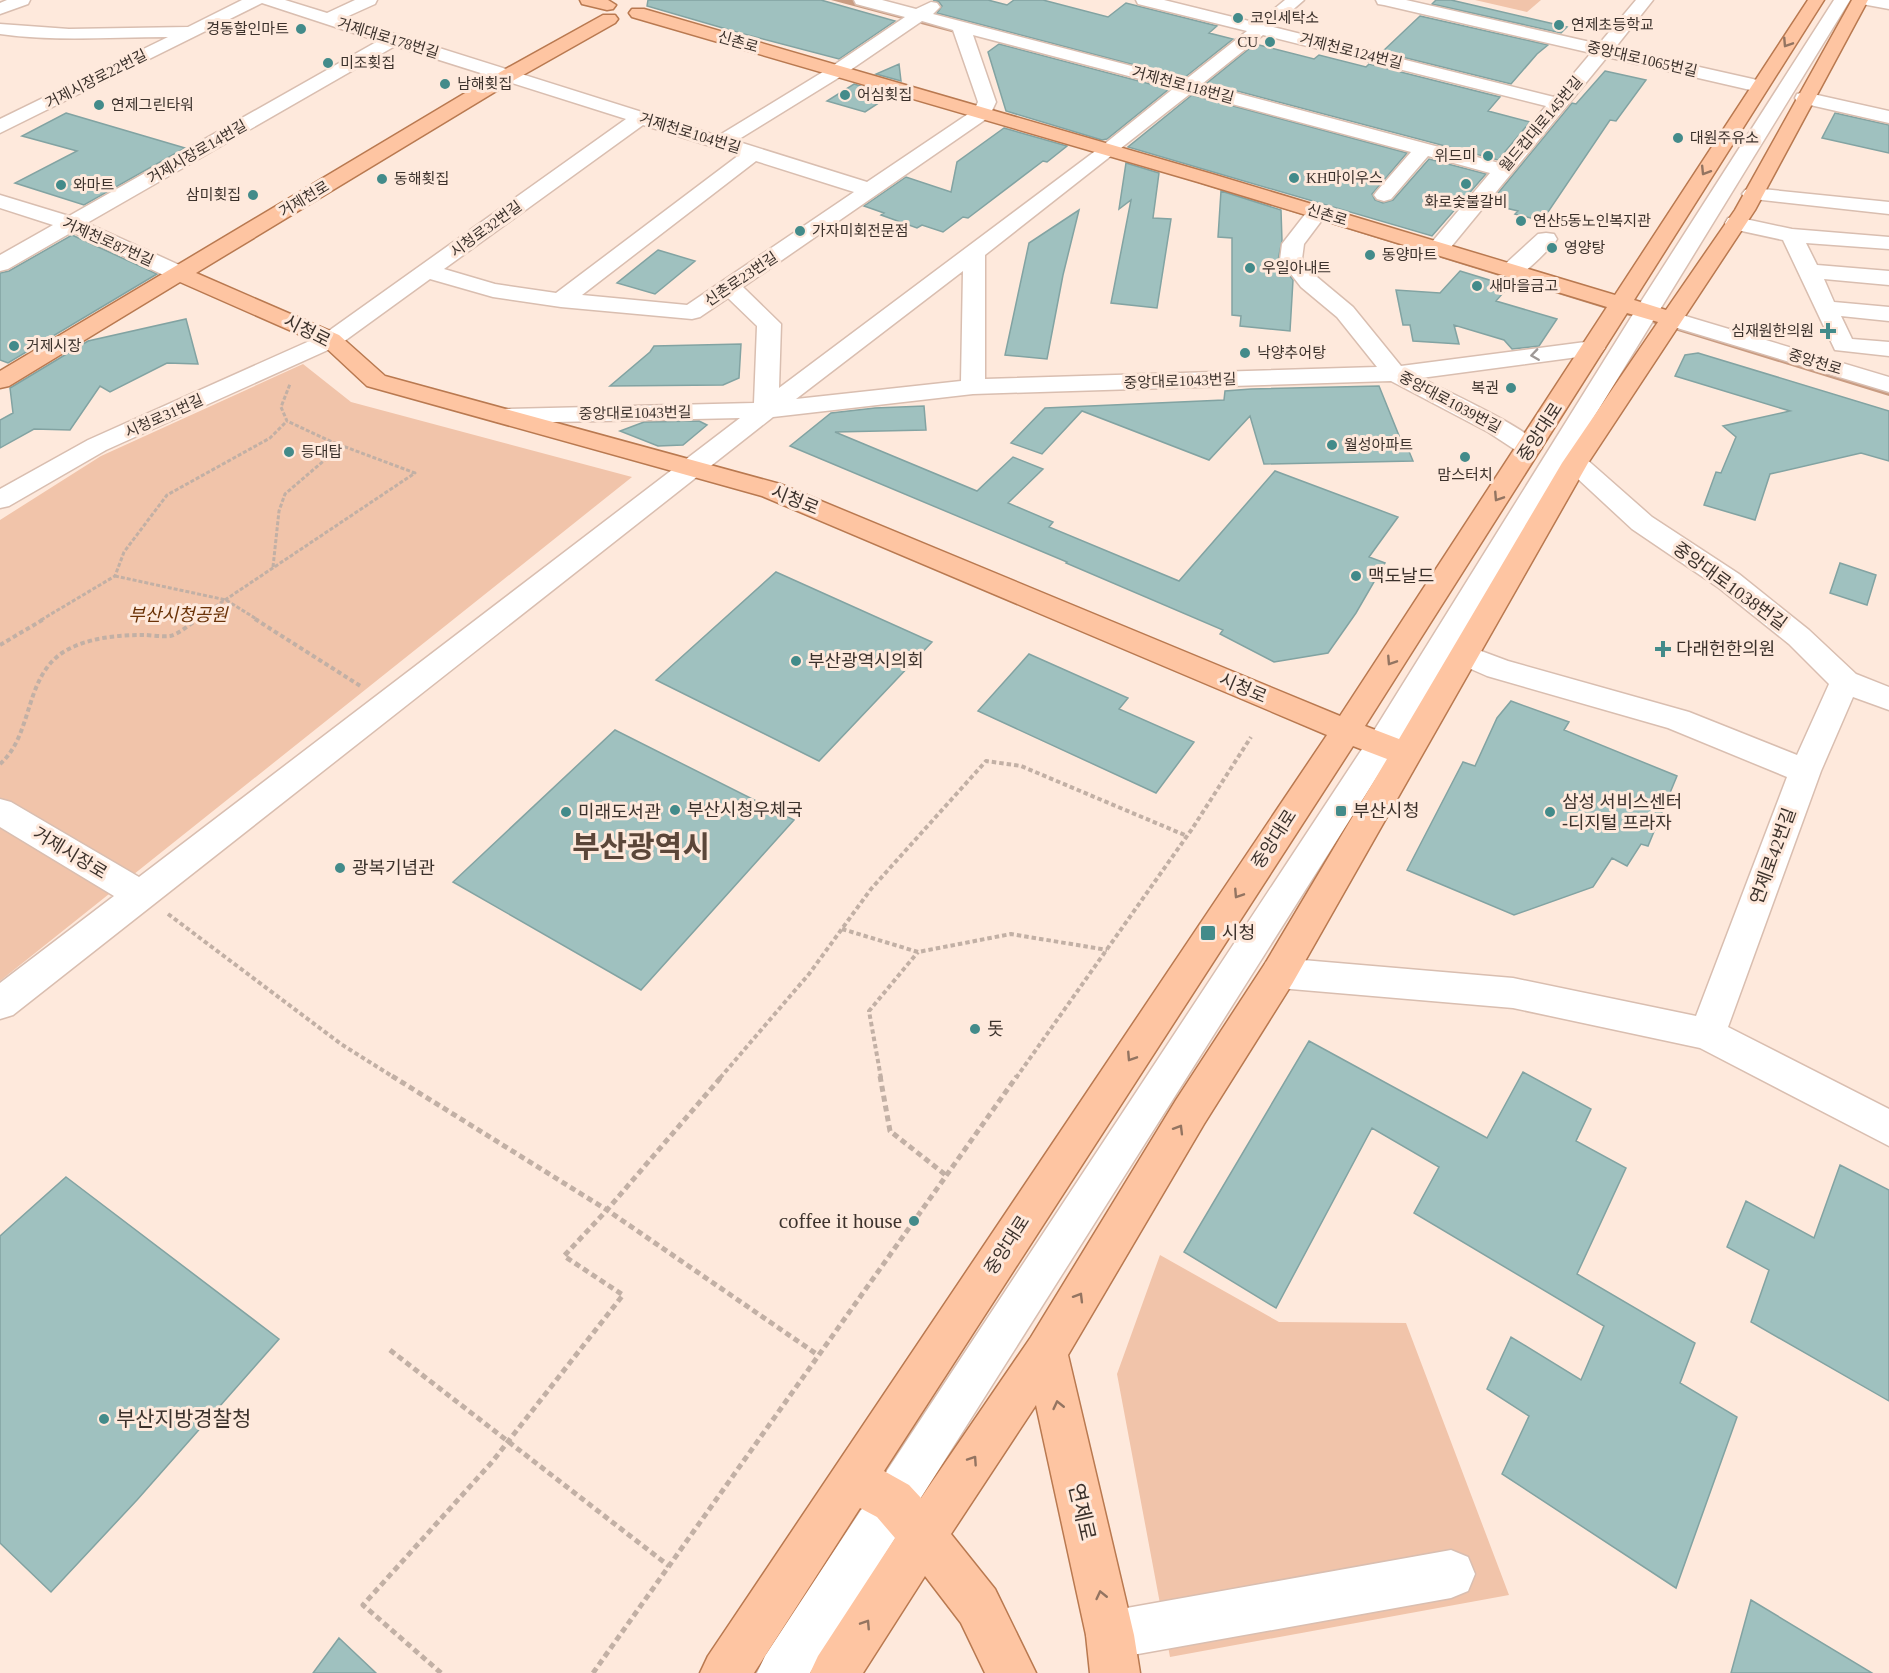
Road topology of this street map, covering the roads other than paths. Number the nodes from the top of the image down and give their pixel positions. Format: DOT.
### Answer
graph roads {
  1 [pos="22,0"];
  2 [pos="255,0"];
  3 [pos="268,0"];
  4 [pos="369,0"];
  5 [pos="588,0"];
  6 [pos="862,0"];
  7 [pos="942,0"];
  8 [pos="1144,0"];
  9 [pos="1296,0"];
  10 [pos="1384,0"];
  11 [pos="1645,0"];
  12 [pos="1816,0"];
  13 [pos="1842,0"];
  14 [pos="1860,0"];
  15 [pos="1868,0"];
  16 [pos="1889,4"];
  17 [pos="641,7"];
  18 [pos="612,8"];
  19 [pos="0,9"];
  20 [pos="918,15"];
  21 [pos="329,19"];
  22 [pos="961,26"];
  23 [pos="1261,28"];
  24 [pos="0,29"];
  25 [pos="191,31"];
  26 [pos="394,39"];
  27 [pos="1603,50"];
  28 [pos="837,71"];
  29 [pos="508,75"];
  30 [pos="1188,86"];
  31 [pos="1759,86"];
  32 [pos="1804,98"];
  33 [pos="1558,104"];
  34 [pos="982,113"];
  35 [pos="1889,117"];
  36 [pos="640,118"];
  37 [pos="0,127"];
  38 [pos="721,142"];
  39 [pos="1424,149"];
  40 [pos="1109,150"];
  41 [pos="755,152"];
  42 [pos="1503,170"];
  43 [pos="870,190"];
  44 [pos="1752,194"];
  45 [pos="1384,195"];
  46 [pos="0,201"];
  47 [pos="1889,208"];
  48 [pos="1317,212"];
  49 [pos="72,224"];
  50 [pos="1736,224"];
  51 [pos="1792,235"];
  52 [pos="1545,239"];
  53 [pos="1889,243"];
  54 [pos="1438,248"];
  55 [pos="974,253"];
  56 [pos="0,264"];
  57 [pos="427,271"];
  58 [pos="1511,271"];
  59 [pos="1809,271"];
  60 [pos="180,274"];
  61 [pos="1889,278"];
  62 [pos="729,286"];
  63 [pos="561,300"];
  64 [pos="1826,308"];
  65 [pos="1646,311"];
  66 [pos="1889,314"];
  67 [pos="334,344"];
  68 [pos="1593,348"];
  69 [pos="1889,349"];
  70 [pos="1395,374"];
  71 [pos="0,381"];
  72 [pos="1889,385"];
  73 [pos="973,387"];
  74 [pos="766,410"];
  75 [pos="504,416"];
  76 [pos="1530,448"];
  77 [pos="1575,463"];
  78 [pos="691,469"];
  79 [pos="0,500"];
  80 [pos="1465,655"];
  81 [pos="1845,682"];
  82 [pos="1889,699"];
  83 [pos="1346,731"];
  84 [pos="1394,749"];
  85 [pos="1804,771"];
  86 [pos="0,811"];
  87 [pos="140,895"];
  88 [pos="1279,973"];
  89 [pos="0,1004"];
  90 [pos="1707,1034"];
  91 [pos="1889,1128"];
  92 [pos="1046,1352"];
  93 [pos="853,1478"];
  94 [pos="893,1501"];
  95 [pos="923,1536"];
  96 [pos="1451,1574"];
  97 [pos="1113,1654"];
  98 [pos="724,1673"];
  99 [pos="782,1673"];
  100 [pos="835,1673"];
  101 [pos="1011,1673"];
  1 -- 19 [label="street"];
  2 -- 25 [label="street, 거제시장로22번길"];
  3 -- 21 [label="street, 거제대로178번길"];
  4 -- 21 [label="street"];
  5 -- 18 [label="main road"];
  6 -- 20 [label="street, 거제천로118번길"];
  7 -- 20 [label="street"];
  8 -- 23 [label="street, 거제천로124번길"];
  9 -- 23 [label="street"];
  10 -- 27 [label="street, 중앙대로1065번길"];
  11 -- 27 [label="street, 월드컵대로145번길"];
  12 -- 31 [label="main road, 중앙대로, one-way"];
  13 -- 65 [label="street"];
  14 -- 32 [label="main road, 중앙대로"];
  15 -- 16 [label="street"];
  17 -- 18 [label="main road"];
  17 -- 28 [label="main road, 신촌로"];
  18 -- 29 [label="main road, 거제천로"];
  20 -- 22 [label="street, 거제천로118번길"];
  20 -- 28 [label="street"];
  21 -- 26 [label="street, 거제대로178번길"];
  22 -- 30 [label="street, 거제천로118번길"];
  22 -- 34 [label="street"];
  23 -- 30 [label="street"];
  23 -- 33 [label="street, 거제천로124번길"];
  24 -- 25 [label="street, 거제시장로22번길"];
  25 -- 37 [label="street, 거제시장로22번길"];
  26 -- 29 [label="street, 거제대로178번길"];
  26 -- 49 [label="street, 거제시장로14번길"];
  27 -- 31 [label="street, 중앙대로1065번길"];
  27 -- 33 [label="street, 월드컵대로145번길"];
  28 -- 34 [label="main road, 신촌로"];
  28 -- 38 [label="street"];
  29 -- 36 [label="street, 거제천로104번길"];
  29 -- 60 [label="main road, 거제천로"];
  30 -- 39 [label="street, 거제천로118번길"];
  30 -- 40 [label="street"];
  31 -- 65 [label="main road, 중앙대로, one-way"];
  32 -- 35 [label="street"];
  32 -- 44 [label="main road, 중앙대로"];
  33 -- 42 [label="street, 월드컵대로145번길"];
  34 -- 40 [label="main road, 신촌로"];
  34 -- 43 [label="street, 신촌로23번길"];
  36 -- 38 [label="street, 거제천로104번길"];
  36 -- 57 [label="street, 시청로32번길"];
  38 -- 41 [label="street, 거제천로104번길"];
  39 -- 42 [label="street, 거제천로118번길"];
  39 -- 45 [label="street"];
  40 -- 48 [label="main road, 신촌로"];
  40 -- 55 [label="street"];
  41 -- 43 [label="street, 거제천로104번길"];
  41 -- 63 [label="street"];
  42 -- 54 [label="street, 월드컵대로145번길"];
  43 -- 62 [label="street, 신촌로23번길"];
  44 -- 47 [label="street"];
  44 -- 50 [label="main road, 중앙대로"];
  46 -- 49 [label="street, 거제천로87번길"];
  48 -- 54 [label="main road, 신촌로"];
  48 -- 70 [label="street, 중앙대로1039번길"];
  49 -- 56 [label="street, 거제시장로14번길"];
  49 -- 60 [label="street, 거제천로87번길"];
  50 -- 51 [label="street"];
  50 -- 65 [label="main road, 중앙대로"];
  51 -- 53 [label="street"];
  51 -- 59 [label="street"];
  52 -- 58 [label="street"];
  54 -- 58 [label="main road, 신촌로"];
  55 -- 73 [label="street"];
  55 -- 74 [label="street"];
  57 -- 63 [label="street, 신촌로23번길"];
  57 -- 67 [label="street, 시청로32번길"];
  58 -- 65 [label="main road, 신촌로"];
  59 -- 61 [label="street"];
  59 -- 64 [label="street"];
  60 -- 67 [label="main road, 시청로"];
  60 -- 71 [label="main road, 거제천로"];
  62 -- 63 [label="street, 신촌로23번길"];
  62 -- 74 [label="street"];
  64 -- 66 [label="street"];
  64 -- 69 [label="street"];
  65 -- 68 [label="main road, 중앙대로"];
  65 -- 72 [label="street, 중앙천로"];
  65 -- 77 [label="main road, 중앙대로"];
  65 -- 84 [label="street"];
  67 -- 75 [label="main road, 시청로"];
  67 -- 79 [label="street, 시청로31번길"];
  68 -- 70 [label="street, 중앙대로1043번길, one-way"];
  68 -- 76 [label="main road, 중앙대로"];
  70 -- 73 [label="street, 중앙대로1043번길"];
  70 -- 76 [label="street, 중앙대로1039번길"];
  73 -- 74 [label="street, 중앙대로1043번길"];
  74 -- 75 [label="street, 중앙대로1043번길"];
  74 -- 78 [label="street"];
  75 -- 78 [label="main road, 시청로"];
  76 -- 83 [label="main road, 중앙대로, one-way"];
  77 -- 80 [label="main road, 중앙대로"];
  77 -- 81 [label="street, 중앙대로1038번길"];
  78 -- 83 [label="main road, 시청로"];
  78 -- 87 [label="street"];
  80 -- 84 [label="main road, 중앙대로"];
  80 -- 85 [label="street"];
  81 -- 82 [label="street, 중앙대로1038번길"];
  81 -- 85 [label="street, 연제로42번길"];
  83 -- 84 [label="main road, 시청로"];
  83 -- 93 [label="main road, 중앙대로, one-way"];
  84 -- 88 [label="main road, 중앙대로"];
  84 -- 94 [label="street"];
  85 -- 90 [label="street, 연제로42번길"];
  86 -- 87 [label="street, 거제시장로"];
  87 -- 89 [label="street"];
  88 -- 90 [label="street"];
  92 -- 88 [label="main road, 중앙대로, one-way"];
  90 -- 91 [label="street"];
  95 -- 92 [label="main road, 중앙대로, one-way"];
  97 -- 92 [label="main road, 연제로, one-way"];
  93 -- 94 [label="main road"];
  93 -- 98 [label="main road, 중앙대로"];
  94 -- 95 [label="main road"];
  94 -- 99 [label="street"];
  100 -- 95 [label="main road, 중앙대로, one-way"];
  95 -- 101 [label="main road"];
  96 -- 97 [label="street"];
}
